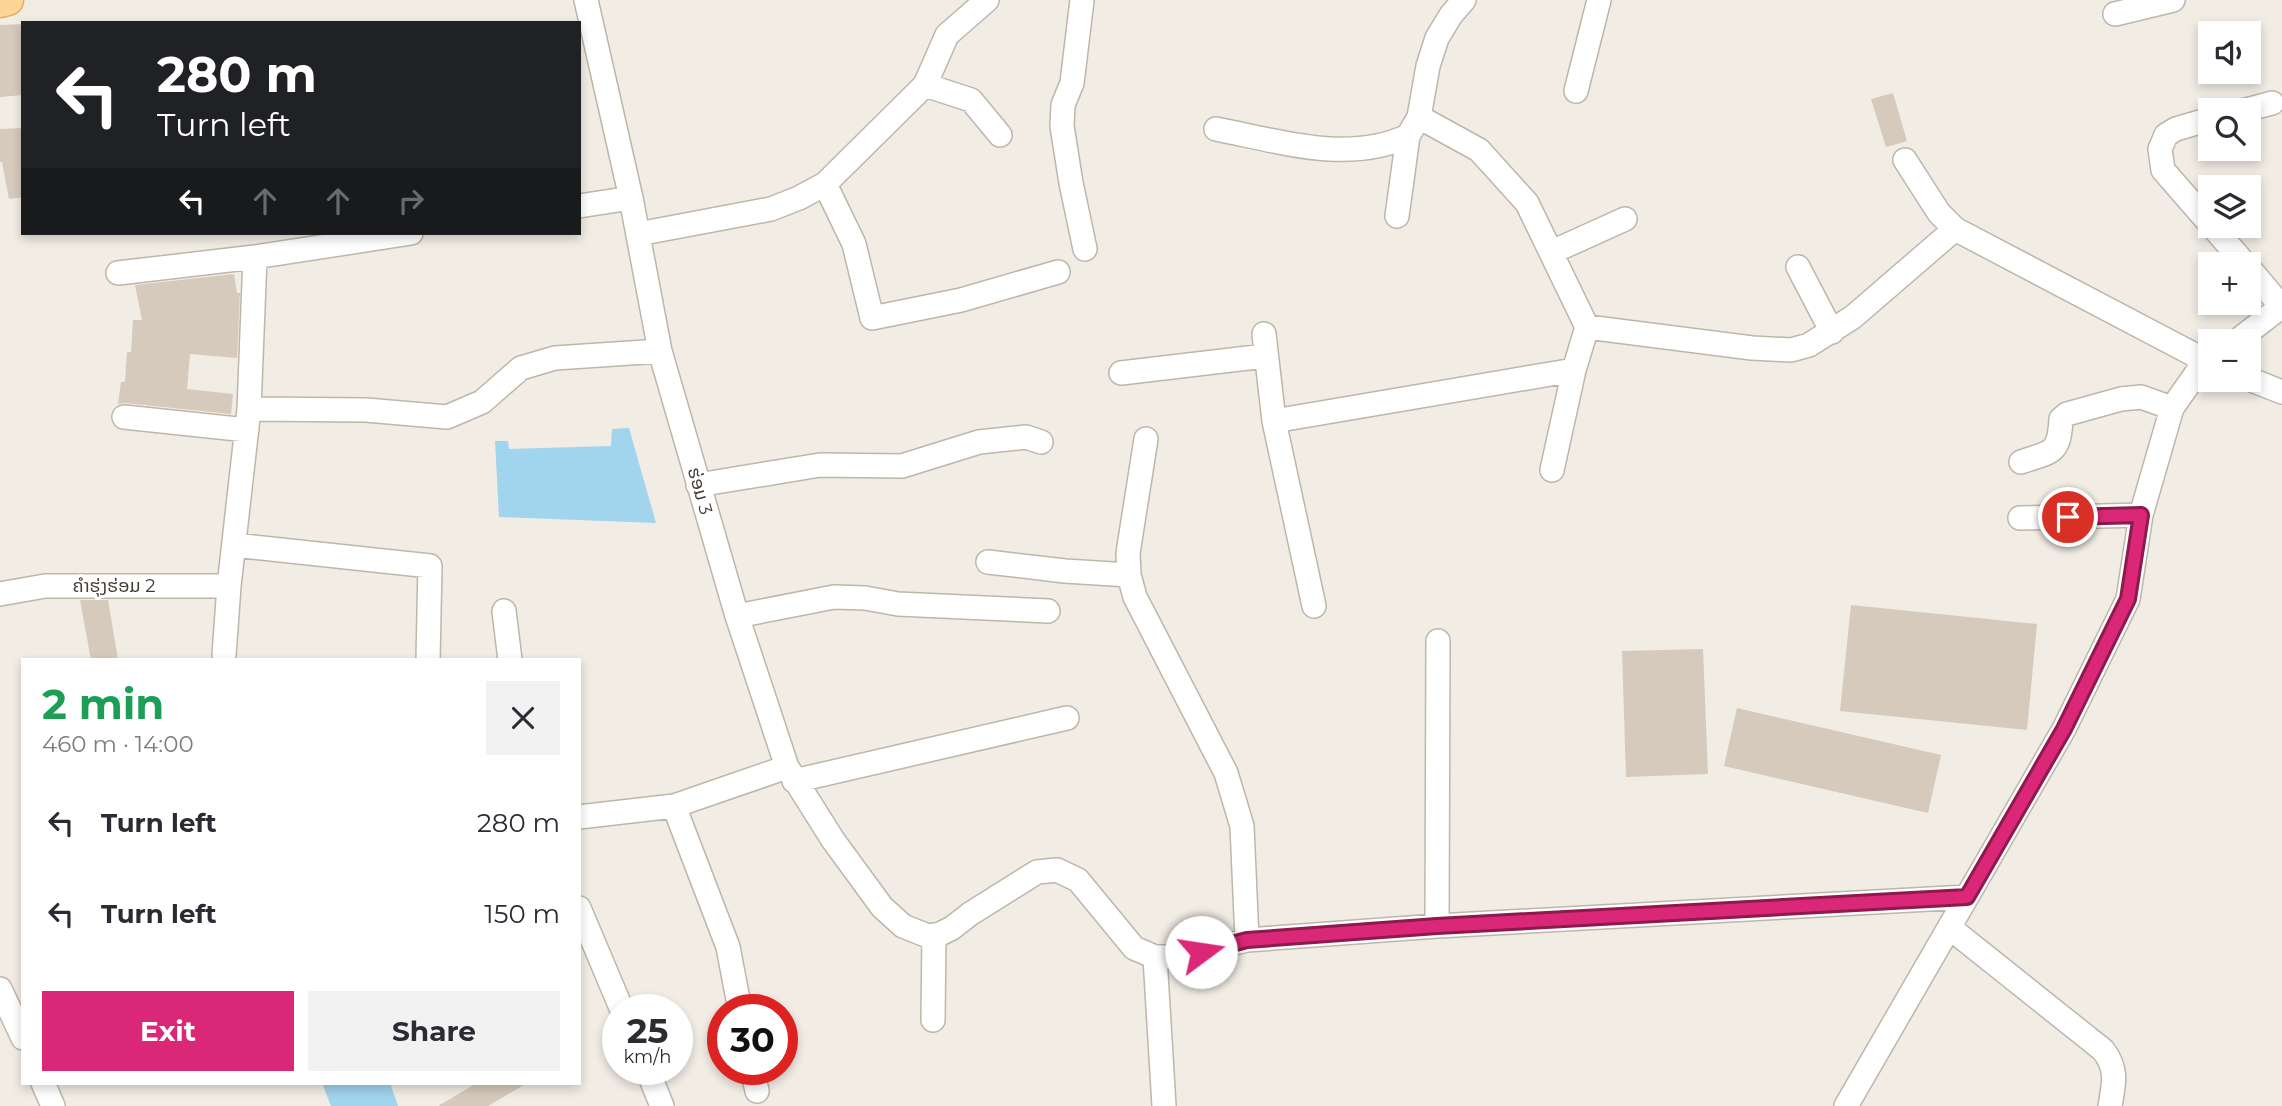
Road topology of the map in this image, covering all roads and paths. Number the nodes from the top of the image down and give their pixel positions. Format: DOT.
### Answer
graph roads {
  1 [pos="8,0"];
  2 [pos="586,0"];
  3 [pos="987,0"];
  4 [pos="1082,0"];
  5 [pos="1464,0"];
  6 [pos="1599,0"];
  7 [pos="2173,0"];
  8 [pos="0,2"];
  9 [pos="2115,14"];
  10 [pos="925,85"];
  11 [pos="1576,91"];
  12 [pos="2272,103"];
  13 [pos="2261,106"];
  14 [pos="2198,123"];
  15 [pos="1414,126"];
  16 [pos="1216,129"];
  17 [pos="1000,135"];
  18 [pos="1905,160"];
  19 [pos="825,184"];
  20 [pos="631,198"];
  21 [pos="581,206"];
  22 [pos="2198,210"];
  23 [pos="1397,216"];
  24 [pos="1625,219"];
  25 [pos="1955,229"];
  26 [pos="638,234"];
  27 [pos="398,235"];
  28 [pos="2222,238"];
  29 [pos="1085,249"];
  30 [pos="1552,252"];
  31 [pos="2235,252"];
  32 [pos="255,257"];
  33 [pos="1798,267"];
  34 [pos="1058,272"];
  35 [pos="118,273"];
  36 [pos="2261,282"];
  37 [pos="2282,306"];
  38 [pos="1587,327"];
  39 [pos="2252,329"];
  40 [pos="1832,332"];
  41 [pos="660,351"];
  42 [pos="2198,356"];
  43 [pos="1574,370"];
  44 [pos="1121,373"];
  45 [pos="2198,374"];
  46 [pos="2261,384"];
  47 [pos="2282,392"];
  48 [pos="2172,408"];
  49 [pos="124,417"];
  50 [pos="248,420"];
  51 [pos="1275,421"];
  52 [pos="1146,439"];
  53 [pos="1041,442"];
  54 [pos="2021,462"];
  55 [pos="1552,470"];
  56 [pos="698,485"];
  57 [pos="2141,515"];
  58 [pos="2020,518"];
  59 [pos="234,545"];
  60 [pos="988,562"];
  61 [pos="1129,575"];
  62 [pos="229,586"];
  63 [pos="0,594"];
  64 [pos="1314,606"];
  65 [pos="504,611"];
  66 [pos="1048,611"];
  67 [pos="737,616"];
  68 [pos="1438,641"];
  69 [pos="224,655"];
  70 [pos="428,658"];
  71 [pos="510,658"];
  72 [pos="1067,718"];
  73 [pos="790,774"];
  74 [pos="674,806"];
  75 [pos="581,817"];
  76 [pos="1967,897"];
  77 [pos="581,913"];
  78 [pos="1437,926"];
  79 [pos="1950,928"];
  80 [pos="934,935"];
  81 [pos="1247,940"];
  82 [pos="1155,957"];
  83 [pos="0,989"];
  84 [pos="615,994"];
  85 [pos="737,994"];
  86 [pos="933,1020"];
  87 [pos="21,1034"];
  88 [pos="44,1085"];
  89 [pos="653,1085"];
  90 [pos="53,1106"];
  91 [pos="662,1106"];
  92 [pos="1164,1106"];
  93 [pos="1846,1106"];
  94 [pos="2110,1106"];
  1 -- 8 [label="main road"];
  2 -- 20 [label="street, ຮ່ອມ 3"];
  3 -- 10 [label="street"];
  4 -- 29 [label="street"];
  5 -- 15 [label="street"];
  6 -- 11 [label="street"];
  7 -- 9 [label="street"];
  10 -- 17 [label="street"];
  10 -- 19 [label="street"];
  12 -- 13 [label="street"];
  14 -- 22 [label="street"];
  15 -- 16 [label="street"];
  15 -- 23 [label="street"];
  15 -- 30 [label="street"];
  18 -- 25 [label="street"];
  19 -- 26 [label="street"];
  19 -- 34 [label="street"];
  20 -- 21 [label="street"];
  20 -- 26 [label="street, ຮ່ອມ 3"];
  24 -- 30 [label="street"];
  25 -- 40 [label="street"];
  25 -- 42 [label="street"];
  26 -- 41 [label="street, ຮ່ອມ 3"];
  27 -- 32 [label="street"];
  28 -- 31 [label="street"];
  30 -- 38 [label="street"];
  32 -- 35 [label="street"];
  32 -- 50 [label="street"];
  33 -- 40 [label="street"];
  36 -- 37 [label="street"];
  37 -- 39 [label="street"];
  38 -- 40 [label="street"];
  38 -- 43 [label="street"];
  41 -- 50 [label="street"];
  41 -- 56 [label="street, ຮ່ອມ 3"];
  43 -- 51 [label="street"];
  43 -- 55 [label="street"];
  44 -- 51 [label="street"];
  45 -- 48 [label="street"];
  46 -- 47 [label="street"];
  48 -- 54 [label="street"];
  48 -- 57 [label="street"];
  49 -- 50 [label="street"];
  50 -- 59 [label="street"];
  51 -- 64 [label="street"];
  52 -- 61 [label="street"];
  53 -- 56 [label="street"];
  56 -- 67 [label="street, ຮ່ອມ 3"];
  57 -- 58 [label="street"];
  57 -- 76 [label="street"];
  59 -- 62 [label="street"];
  59 -- 70 [label="street"];
  60 -- 61 [label="street"];
  61 -- 81 [label="street"];
  62 -- 63 [label="street, ຄໍາຮຸ່ງຮ່ອມ 2"];
  62 -- 69 [label="street"];
  65 -- 71 [label="street"];
  66 -- 67 [label="street"];
  67 -- 73 [label="street, ຮ່ອມ 3"];
  68 -- 78 [label="street"];
  72 -- 73 [label="street"];
  73 -- 74 [label="street"];
  73 -- 80 [label="street, ຮ່ອມ 3"];
  74 -- 75 [label="street"];
  74 -- 85 [label="street"];
  76 -- 78 [label="street"];
  76 -- 79 [label="street"];
  77 -- 84 [label="street"];
  78 -- 81 [label="street"];
  79 -- 93 [label="street"];
  79 -- 94 [label="street"];
  80 -- 82 [label="street"];
  80 -- 86 [label="street"];
  81 -- 82 [label="street"];
  82 -- 92 [label="street"];
  83 -- 87 [label="street"];
  88 -- 90 [label="street"];
  89 -- 91 [label="street"];
}
